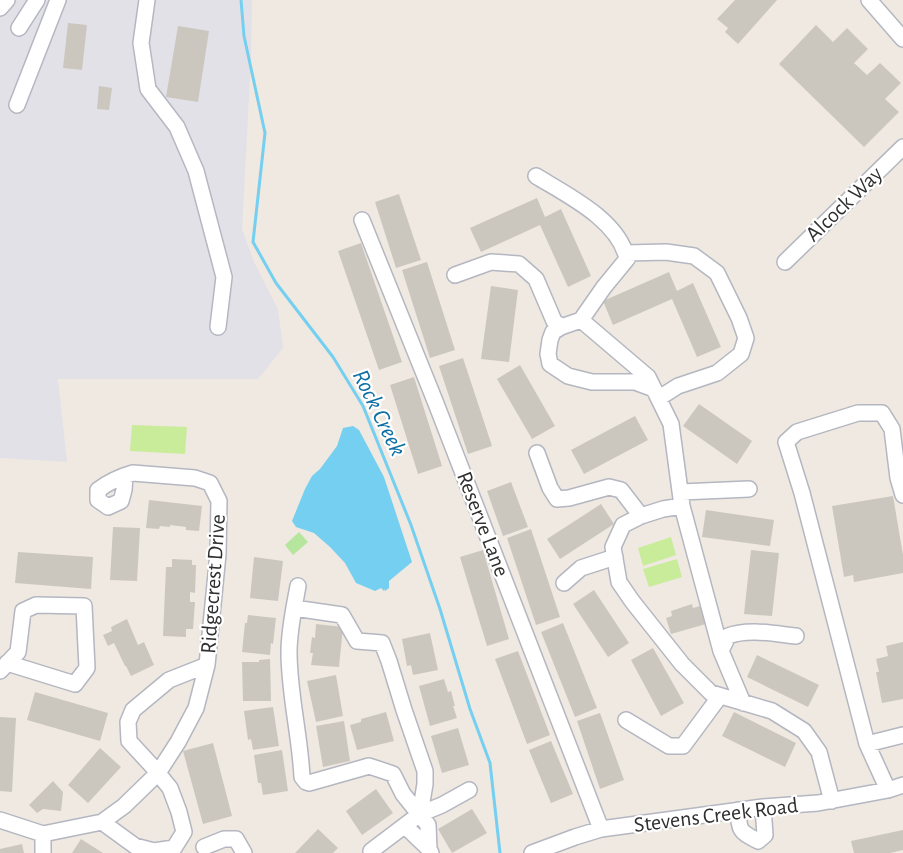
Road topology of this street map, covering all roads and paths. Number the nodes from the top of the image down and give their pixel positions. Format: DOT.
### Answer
graph roads {
  1 [pos="7,0"];
  2 [pos="37,0"];
  3 [pos="58,0"];
  4 [pos="147,0"];
  5 [pos="869,0"];
  6 [pos="0,8"];
  7 [pos="19,28"];
  8 [pos="903,39"];
  9 [pos="17,105"];
  10 [pos="903,147"];
  11 [pos="536,176"];
  12 [pos="362,220"];
  13 [pos="626,253"];
  14 [pos="785,262"];
  15 [pos="455,275"];
  16 [pos="581,320"];
  17 [pos="218,327"];
  18 [pos="561,327"];
  19 [pos="657,394"];
  20 [pos="537,453"];
  21 [pos="125,476"];
  22 [pos="901,479"];
  23 [pos="749,489"];
  24 [pos="903,495"];
  25 [pos="681,499"];
  26 [pos="641,516"];
  27 [pos="615,557"];
  28 [pos="564,583"];
  29 [pos="298,586"];
  30 [pos="294,608"];
  31 [pos="796,636"];
  32 [pos="721,651"];
  33 [pos="207,665"];
  34 [pos="4,667"];
  35 [pos="720,696"];
  36 [pos="743,703"];
  37 [pos="626,720"];
  38 [pos="903,735"];
  39 [pos="867,744"];
  40 [pos="158,773"];
  41 [pos="896,787"];
  42 [pos="469,790"];
  43 [pos="832,801"];
  44 [pos="763,807"];
  45 [pos="738,810"];
  46 [pos="420,814"];
  47 [pos="0,820"];
  48 [pos="102,822"];
  49 [pos="405,826"];
  50 [pos="601,829"];
  51 [pos="43,834"];
  52 [pos="575,837"];
  53 [pos="179,839"];
  54 [pos="759,847"];
  55 [pos="206,850"];
  56 [pos="371,851"];
  57 [pos="430,851"];
  58 [pos="43,853"];
  59 [pos="243,853"];
  60 [pos="532,853"];
  61 [pos="573,853"];
  1 -- 6 [label="street"];
  2 -- 7 [label="street"];
  3 -- 9 [label="street"];
  4 -- 17 [label="street"];
  5 -- 8 [label="street"];
  10 -- 14 [label="street, Alcock Way"];
  11 -- 13 [label="street"];
  12 -- 50 [label="street, Reserve Lane"];
  13 -- 16 [label="street"];
  13 -- 19 [label="street"];
  15 -- 18 [label="street"];
  16 -- 18 [label="street"];
  16 -- 19 [label="street"];
  18 -- 19 [label="street"];
  19 -- 25 [label="street"];
  20 -- 26 [label="street"];
  21 -- 33 [label="street, Ridgecrest Drive"];
  22 -- 24 [label="street"];
  22 -- 39 [label="street"];
  23 -- 25 [label="street"];
  25 -- 26 [label="street"];
  25 -- 32 [label="street"];
  26 -- 27 [label="street"];
  27 -- 28 [label="street"];
  27 -- 35 [label="street"];
  29 -- 30 [label="street"];
  30 -- 46 [label="street"];
  30 -- 46 [label="street"];
  31 -- 32 [label="street"];
  32 -- 36 [label="street"];
  33 -- 40 [label="street, Ridgecrest Drive"];
  33 -- 40 [label="street, Ridgecrest Drive"];
  34 -- 34 [label="street"];
  35 -- 36 [label="street"];
  35 -- 37 [label="street"];
  36 -- 43 [label="street"];
  38 -- 39 [label="street"];
  39 -- 41 [label="street"];
  40 -- 48 [label="street, Ridgecrest Drive"];
  40 -- 53 [label="street, Ridgecrest Drive"];
  41 -- 43 [label="street, Stevens Creek Road"];
  42 -- 46 [label="street"];
  43 -- 44 [label="street, Stevens Creek Road"];
  44 -- 45 [label="street, Stevens Creek Road"];
  44 -- 54 [label="street"];
  45 -- 50 [label="street, Stevens Creek Road"];
  45 -- 54 [label="street"];
  46 -- 49 [label="street"];
  46 -- 57 [label="street"];
  47 -- 51 [label="street, Ridgecrest Drive"];
  48 -- 51 [label="street, Ridgecrest Drive"];
  48 -- 53 [label="street"];
  49 -- 56 [label="street"];
  49 -- 57 [label="street"];
  50 -- 52 [label="street, Stevens Creek Road"];
  51 -- 58 [label="street"];
  52 -- 60 [label="street, Stevens Creek Road"];
  52 -- 61 [label="street"];
  53 -- 55 [label="street"];
  55 -- 59 [label="street"];
}
